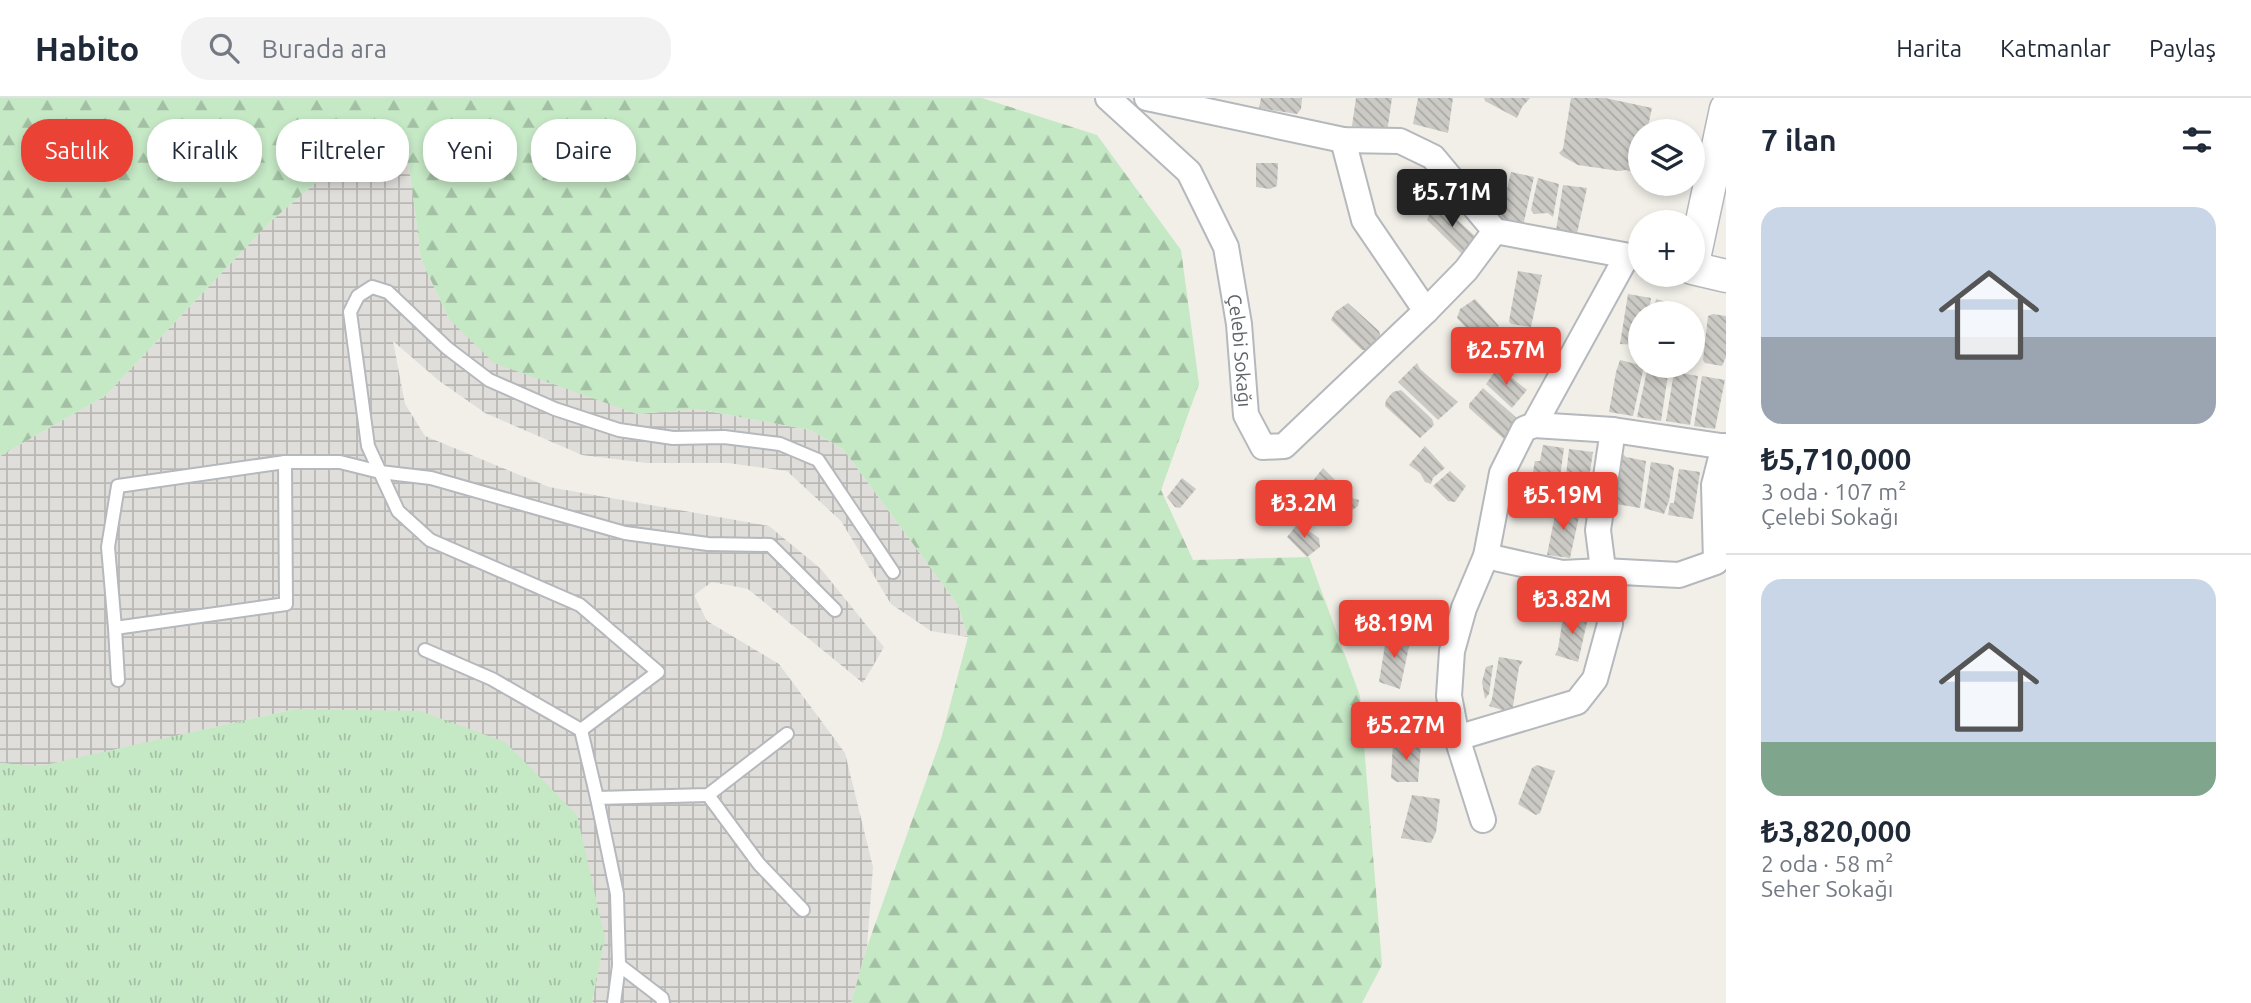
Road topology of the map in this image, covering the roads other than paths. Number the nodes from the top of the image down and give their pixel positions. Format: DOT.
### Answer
graph roads {
  1 [pos="1108,98"];
  2 [pos="1147,98"];
  3 [pos="1726,108"];
  4 [pos="1343,140"];
  5 [pos="1704,210"];
  6 [pos="1495,231"];
  7 [pos="1628,256"];
  8 [pos="1628,267"];
  9 [pos="1705,271"];
  10 [pos="1726,276"];
  11 [pos="1426,311"];
  12 [pos="1534,425"];
  13 [pos="1613,430"];
  14 [pos="1725,447"];
  15 [pos="285,462"];
  16 [pos="380,472"];
  17 [pos="1721,537"];
  18 [pos="1486,556"];
  19 [pos="1603,571"];
  20 [pos="893,572"];
  21 [pos="835,610"];
  22 [pos="115,628"];
  23 [pos="425,650"];
  24 [pos="118,680"];
  25 [pos="581,730"];
  26 [pos="787,733"];
  27 [pos="1457,738"];
  28 [pos="708,795"];
  29 [pos="597,798"];
  30 [pos="1483,820"];
  31 [pos="803,910"];
  32 [pos="619,965"];
  33 [pos="614,1003"];
  34 [pos="663,1003"];
  1 -- 11 [label="street, Çelebi Sokağı"];
  2 -- 4 [label="street"];
  3 -- 5 [label="street"];
  4 -- 6 [label="street"];
  4 -- 11 [label="street"];
  6 -- 7 [label="street"];
  6 -- 11 [label="street, Çelebi Sokağı"];
  8 -- 12 [label="street"];
  9 -- 10 [label="street"];
  12 -- 13 [label="street"];
  12 -- 18 [label="street"];
  13 -- 14 [label="street"];
  13 -- 19 [label="street"];
  14 -- 17 [label="street"];
  15 -- 16 [label="lane"];
  15 -- 22 [label="lane"];
  15 -- 22 [label="lane"];
  16 -- 20 [label="lane"];
  16 -- 21 [label="lane"];
  16 -- 25 [label="lane"];
  17 -- 19 [label="street"];
  18 -- 19 [label="street"];
  18 -- 27 [label="street"];
  19 -- 27 [label="street"];
  22 -- 24 [label="lane"];
  23 -- 25 [label="lane"];
  25 -- 29 [label="lane"];
  26 -- 28 [label="lane"];
  27 -- 30 [label="street"];
  28 -- 29 [label="lane"];
  28 -- 31 [label="lane"];
  29 -- 32 [label="lane"];
  32 -- 33 [label="lane"];
  32 -- 34 [label="lane"];
}
